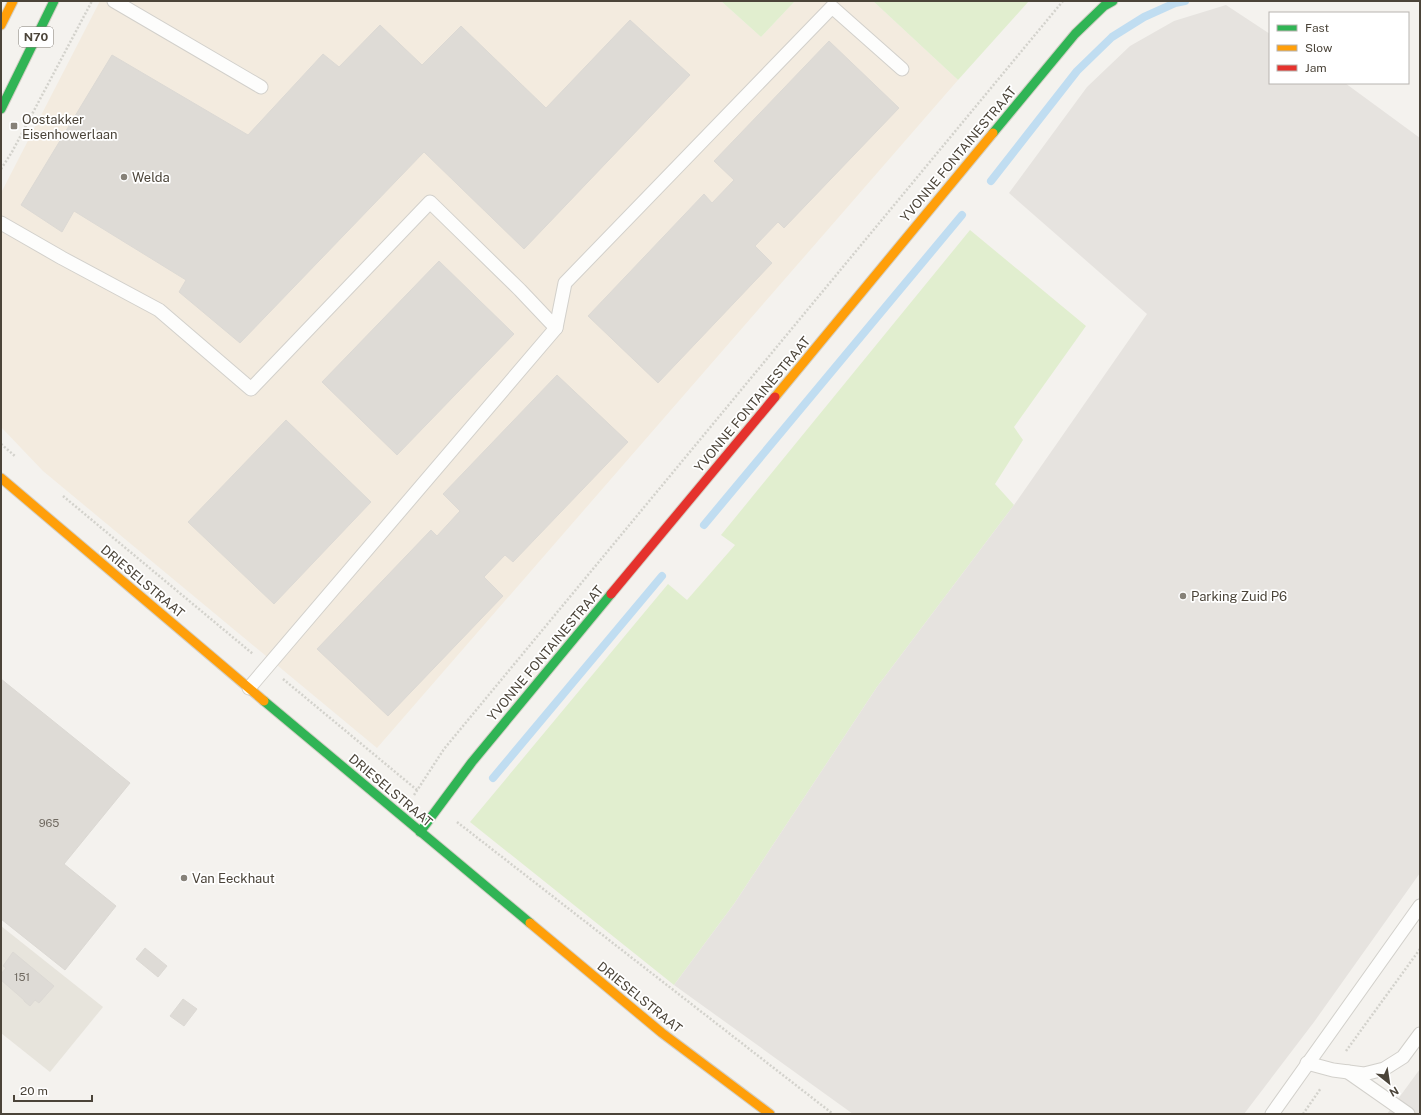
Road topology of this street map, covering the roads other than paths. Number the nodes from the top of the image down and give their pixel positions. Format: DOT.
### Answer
graph roads {
  1 [pos="13,1"];
  2 [pos="54,1"];
  3 [pos="114,1"];
  4 [pos="1113,1"];
  5 [pos="1,25"];
  6 [pos="902,69"];
  7 [pos="261,87"];
  8 [pos="1,109"];
  9 [pos="1,223"];
  10 [pos="556,328"];
  11 [pos="1,478"];
  12 [pos="249,688"];
  13 [pos="420,832"];
  14 [pos="1420,906"];
  15 [pos="1420,1034"];
  16 [pos="1307,1063"];
  17 [pos="1347,1071"];
  18 [pos="770,1114"];
  19 [pos="1272,1114"];
  20 [pos="1408,1114"];
  1 -- 5 [label="street, N70"];
  2 -- 8 [label="street, N70"];
  3 -- 7 [label="lane"];
  4 -- 13 [label="street, YVONNE FONTAINESTRAAT"];
  6 -- 10 [label="lane"];
  9 -- 10 [label="lane"];
  10 -- 12 [label="lane"];
  11 -- 12 [label="street, DRIESELSTRAAT"];
  12 -- 13 [label="street, DRIESELSTRAAT"];
  13 -- 18 [label="street, DRIESELSTRAAT"];
  14 -- 16 [label="lane"];
  15 -- 17 [label="lane"];
  16 -- 17 [label="lane"];
  16 -- 19 [label="lane"];
  17 -- 20 [label="lane"];
}
